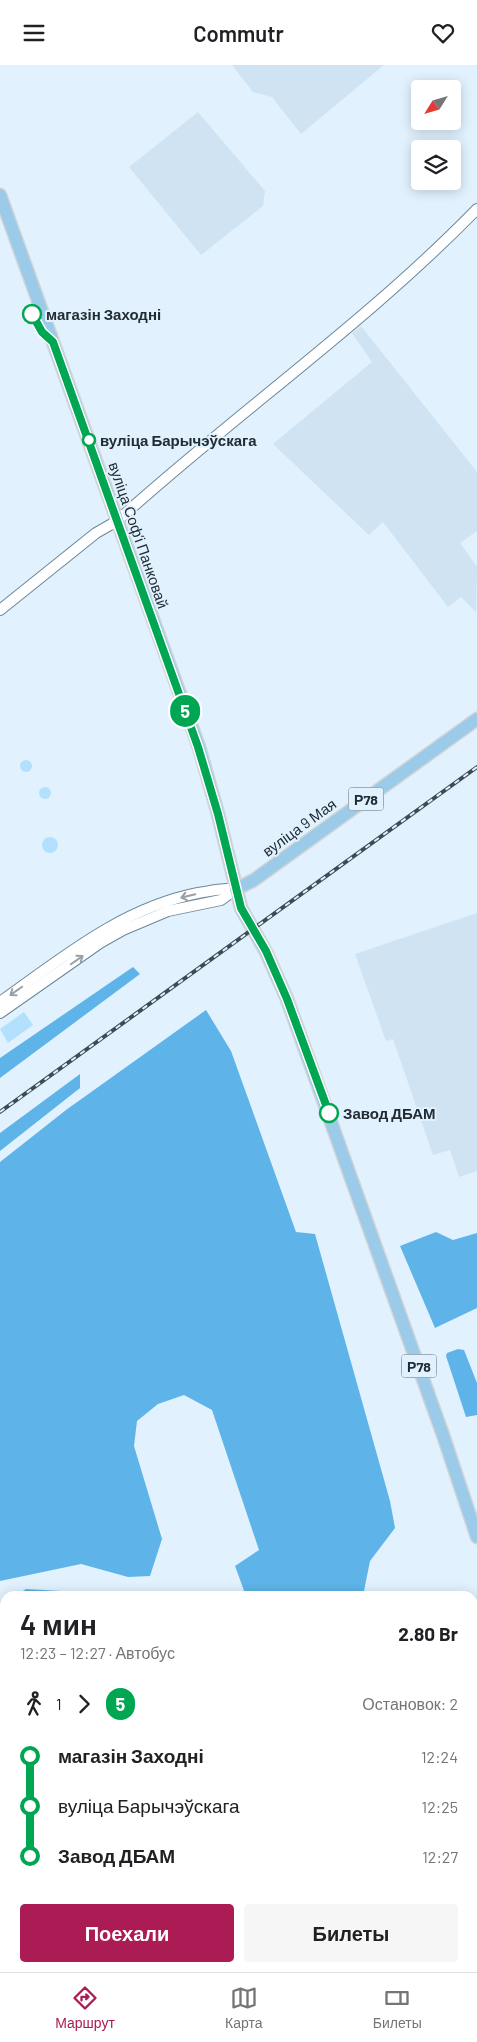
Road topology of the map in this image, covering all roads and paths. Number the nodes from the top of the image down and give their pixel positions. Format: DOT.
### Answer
graph roads {
  1 [pos="0,195"];
  2 [pos="477,209"];
  3 [pos="117,521"];
  4 [pos="0,610"];
  5 [pos="477,719"];
  6 [pos="236,889"];
  7 [pos="0,1002"];
  8 [pos="0,1013"];
  9 [pos="477,1537"];
  1 -- 3 [label="main road, вуліца Софʼі Панковай"];
  2 -- 3 [label="street"];
  3 -- 4 [label="street"];
  3 -- 6 [label="main road, вуліца Софʼі Панковай"];
  5 -- 6 [label="main road, вуліца 9 Мая / Р78"];
  6 -- 7 [label="street, one-way"];
  8 -- 6 [label="street, one-way"];
  6 -- 9 [label="main road, Р78"];
}
